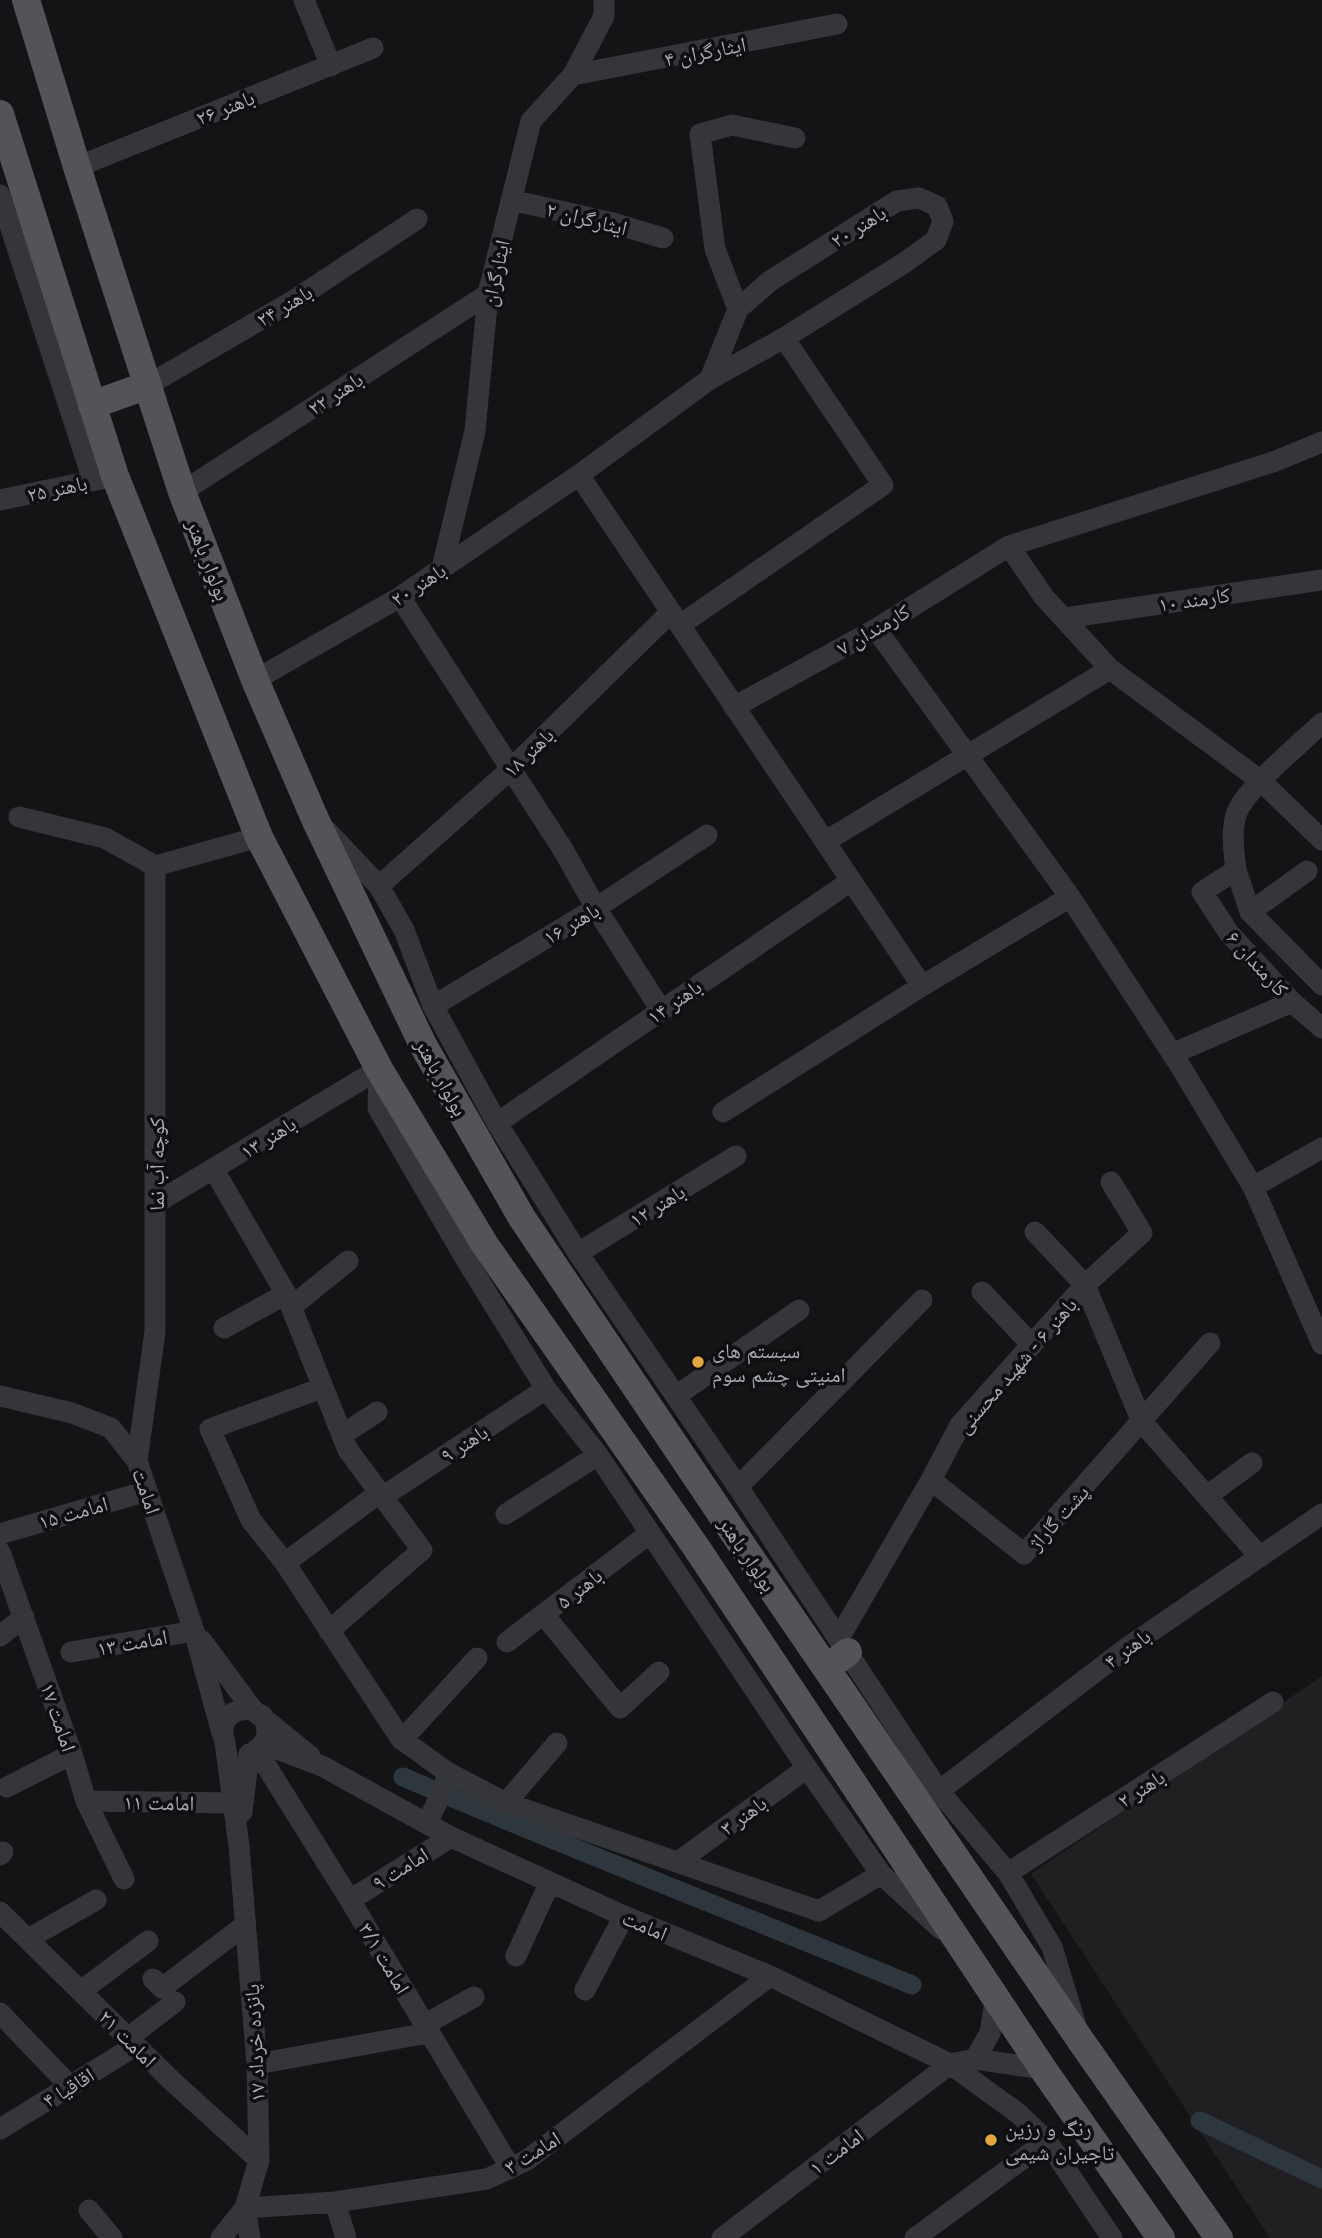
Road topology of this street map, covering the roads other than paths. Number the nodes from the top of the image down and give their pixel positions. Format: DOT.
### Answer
graph roads {
  1 [pos="26,0"];
  2 [pos="304,0"];
  3 [pos="604,0"];
  4 [pos="837,24"];
  5 [pos="373,48"];
  6 [pos="331,66"];
  7 [pos="573,75"];
  8 [pos="0,114"];
  9 [pos="795,138"];
  10 [pos="77,167"];
  11 [pos="0,195"];
  12 [pos="511,200"];
  13 [pos="417,219"];
  14 [pos="6,237"];
  15 [pos="663,238"];
  16 [pos="488,294"];
  17 [pos="738,309"];
  18 [pos="783,338"];
  19 [pos="710,379"];
  20 [pos="148,385"];
  21 [pos="92,405"];
  22 [pos="1322,442"];
  23 [pos="579,475"];
  24 [pos="104,478"];
  25 [pos="182,492"];
  26 [pos="0,500"];
  27 [pos="1009,547"];
  28 [pos="442,568"];
  29 [pos="1322,580"];
  30 [pos="400,597"];
  31 [pos="675,618"];
  32 [pos="1065,618"];
  33 [pos="876,629"];
  34 [pos="1110,669"];
  35 [pos="255,680"];
  36 [pos="734,707"];
  37 [pos="1322,723"];
  38 [pos="965,755"];
  39 [pos="511,769"];
  40 [pos="1261,781"];
  41 [pos="19,817"];
  42 [pos="316,819"];
  43 [pos="707,835"];
  44 [pos="259,837"];
  45 [pos="1322,840"];
  46 [pos="826,841"];
  47 [pos="155,866"];
  48 [pos="1236,870"];
  49 [pos="1307,871"];
  50 [pos="851,881"];
  51 [pos="379,886"];
  52 [pos="1070,897"];
  53 [pos="596,908"];
  54 [pos="1250,912"];
  55 [pos="1322,985"];
  56 [pos="922,986"];
  57 [pos="1292,1002"];
  58 [pos="433,1006"];
  59 [pos="662,1010"];
  60 [pos="1322,1028"];
  61 [pos="1172,1054"];
  62 [pos="379,1069"];
  63 [pos="723,1112"];
  64 [pos="497,1123"];
  65 [pos="1322,1148"];
  66 [pos="736,1156"];
  67 [pos="214,1170"];
  68 [pos="1111,1182"];
  69 [pos="1253,1187"];
  70 [pos="156,1203"];
  71 [pos="1035,1231"];
  72 [pos="475,1251"];
  73 [pos="578,1254"];
  74 [pos="348,1261"];
  75 [pos="1084,1285"];
  76 [pos="982,1292"];
  77 [pos="922,1300"];
  78 [pos="289,1301"];
  79 [pos="799,1310"];
  80 [pos="224,1328"];
  81 [pos="1321,1338"];
  82 [pos="1210,1343"];
  83 [pos="1032,1345"];
  84 [pos="322,1388"];
  85 [pos="546,1389"];
  86 [pos="0,1396"];
  87 [pos="676,1396"];
  88 [pos="377,1412"];
  89 [pos="1142,1422"];
  90 [pos="342,1435"];
  91 [pos="598,1454"];
  92 [pos="137,1461"];
  93 [pos="1252,1463"];
  94 [pos="931,1480"];
  95 [pos="738,1486"];
  96 [pos="147,1490"];
  97 [pos="380,1495"];
  98 [pos="1208,1496"];
  99 [pos="506,1514"];
  100 [pos="1322,1514"];
  101 [pos="727,1523"];
  102 [pos="650,1533"];
  103 [pos="0,1534"];
  104 [pos="696,1547"];
  105 [pos="0,1552"];
  106 [pos="748,1554"];
  107 [pos="1260,1557"];
  108 [pos="285,1563"];
  109 [pos="715,1577"];
  110 [pos="544,1615"];
  111 [pos="24,1617"];
  112 [pos="194,1631"];
  113 [pos="329,1631"];
  114 [pos="0,1636"];
  115 [pos="507,1642"];
  116 [pos="71,1652"];
  117 [pos="838,1653"];
  118 [pos="477,1658"];
  119 [pos="659,1672"];
  120 [pos="1273,1702"];
  121 [pos="258,1712"];
  122 [pos="223,1737"];
  123 [pos="402,1740"];
  124 [pos="557,1743"];
  125 [pos="257,1749"];
  126 [pos="72,1754"];
  127 [pos="322,1766"];
  128 [pos="807,1768"];
  129 [pos="7,1787"];
  130 [pos="443,1787"];
  131 [pos="939,1791"];
  132 [pos="86,1801"];
  133 [pos="232,1802"];
  134 [pos="506,1803"];
  135 [pos="426,1824"];
  136 [pos="450,1837"];
  137 [pos="239,1846"];
  138 [pos="678,1862"];
  139 [pos="881,1874"];
  140 [pos="1008,1874"];
  141 [pos="124,1879"];
  142 [pos="550,1882"];
  143 [pos="96,1900"];
  144 [pos="350,1900"];
  145 [pos="0,1912"];
  146 [pos="624,1916"];
  147 [pos="245,1925"];
  148 [pos="28,1939"];
  149 [pos="148,1941"];
  150 [pos="963,1950"];
  151 [pos="516,1956"];
  152 [pos="770,1976"];
  153 [pos="153,1979"];
  154 [pos="585,1990"];
  155 [pos="81,1991"];
  156 [pos="996,1995"];
  157 [pos="474,1997"];
  158 [pos="175,2002"];
  159 [pos="0,2013"];
  160 [pos="426,2029"];
  161 [pos="1081,2041"];
  162 [pos="132,2042"];
  163 [pos="975,2059"];
  164 [pos="257,2064"];
  165 [pos="950,2064"];
  166 [pos="1043,2069"];
  167 [pos="70,2086"];
  168 [pos="0,2129"];
  169 [pos="1047,2141"];
  170 [pos="259,2160"];
  171 [pos="510,2167"];
  172 [pos="335,2202"];
  173 [pos="245,2208"];
  174 [pos="89,2210"];
  175 [pos="109,2237"];
  176 [pos="221,2238"];
  177 [pos="250,2238"];
  178 [pos="346,2238"];
  179 [pos="723,2238"];
  180 [pos="915,2238"];
  181 [pos="1112,2238"];
  182 [pos="1161,2238"];
  183 [pos="1219,2238"];
  1 -- 10 [label="main road, بولوار باهنر"];
  2 -- 6 [label="street"];
  3 -- 7 [label="street, ایثارگران"];
  4 -- 7 [label="street, ایثارگران ۴"];
  5 -- 6 [label="street, باهنر ۲۶"];
  6 -- 10 [label="street, باهنر ۲۶"];
  7 -- 12 [label="street, ایثارگران"];
  8 -- 21 [label="main road, بولوار باهنر"];
  9 -- 17 [label="street"];
  10 -- 20 [label="main road, بولوار باهنر"];
  11 -- 14 [label="street"];
  12 -- 15 [label="street, ایثارگران ۲"];
  12 -- 16 [label="street, ایثارگران"];
  13 -- 20 [label="street, باهنر ۲۴"];
  14 -- 24 [label="street"];
  16 -- 25 [label="street, باهنر ۲۲"];
  16 -- 28 [label="street, ایثارگران"];
  17 -- 18 [label="street, باهنر ۲۰"];
  17 -- 19 [label="street, باهنر ۲۰"];
  18 -- 19 [label="street, باهنر ۲۰"];
  18 -- 31 [label="street, باهنر ۱۸"];
  19 -- 23 [label="street, باهنر ۲۰"];
  20 -- 21 [label="main road"];
  20 -- 25 [label="main road, بولوار باهنر"];
  21 -- 24 [label="main road, بولوار باهنر"];
  22 -- 27 [label="street, کارمندان ۷"];
  23 -- 28 [label="street, باهنر ۲۰"];
  23 -- 31 [label="street"];
  24 -- 26 [label="street, باهنر ۲۵"];
  24 -- 44 [label="main road, بولوار باهنر"];
  25 -- 35 [label="main road, بولوار باهنر"];
  27 -- 32 [label="street"];
  27 -- 33 [label="street, کارمندان ۷"];
  28 -- 30 [label="street, باهنر ۲۰"];
  29 -- 32 [label="street, کارمند ۱۰"];
  30 -- 35 [label="street, باهنر ۲۰"];
  30 -- 39 [label="street"];
  31 -- 36 [label="street"];
  31 -- 39 [label="street, باهنر ۱۸"];
  32 -- 34 [label="street"];
  33 -- 36 [label="street, کارمندان ۷"];
  33 -- 38 [label="street"];
  34 -- 38 [label="street"];
  34 -- 40 [label="street"];
  35 -- 42 [label="main road, بولوار باهنر"];
  36 -- 46 [label="street"];
  37 -- 40 [label="street"];
  38 -- 46 [label="street"];
  38 -- 52 [label="street"];
  39 -- 51 [label="street, باهنر ۱۸"];
  39 -- 53 [label="street"];
  40 -- 45 [label="street"];
  40 -- 48 [label="street"];
  41 -- 47 [label="street"];
  42 -- 51 [label="street"];
  42 -- 101 [label="main road, بولوار باهنر"];
  43 -- 53 [label="street, باهنر ۱۶"];
  44 -- 47 [label="street"];
  44 -- 62 [label="main road, بولوار باهنر"];
  46 -- 50 [label="street"];
  47 -- 70 [label="street, کوچه آب نما"];
  48 -- 54 [label="street"];
  48 -- 57 [label="street, کارمندان ۶"];
  49 -- 54 [label="street"];
  50 -- 56 [label="street"];
  50 -- 59 [label="street, باهنر ۱۴"];
  51 -- 58 [label="street"];
  52 -- 56 [label="street"];
  52 -- 61 [label="street"];
  53 -- 58 [label="street, باهنر ۱۶"];
  53 -- 59 [label="street"];
  54 -- 55 [label="street"];
  56 -- 63 [label="street"];
  57 -- 60 [label="street, کارمندان ۶"];
  57 -- 61 [label="street"];
  58 -- 64 [label="street"];
  59 -- 64 [label="street, باهنر ۱۴"];
  61 -- 69 [label="street"];
  62 -- 67 [label="street, باهنر ۱۳"];
  62 -- 72 [label="main road, بولوار باهنر"];
  64 -- 73 [label="street"];
  65 -- 69 [label="street"];
  66 -- 73 [label="street, باهنر ۱۲"];
  67 -- 70 [label="street, باهنر ۱۳"];
  67 -- 78 [label="street"];
  68 -- 75 [label="street, باهنر ۶ - شهید محسنی"];
  69 -- 81 [label="street"];
  70 -- 92 [label="street, کوچه آب نما"];
  71 -- 75 [label="street"];
  72 -- 85 [label="street"];
  72 -- 104 [label="main road, بولوار باهنر"];
  73 -- 87 [label="street"];
  74 -- 78 [label="street"];
  75 -- 83 [label="street, باهنر ۶ - شهید محسنی"];
  75 -- 89 [label="street"];
  76 -- 83 [label="street"];
  77 -- 95 [label="street"];
  78 -- 80 [label="street"];
  78 -- 84 [label="street"];
  79 -- 87 [label="street"];
  82 -- 89 [label="street"];
  83 -- 94 [label="street, باهنر ۶ - شهید محسنی"];
  84 -- 90 [label="street"];
  84 -- 108 [label="street"];
  85 -- 91 [label="street"];
  85 -- 97 [label="street, باهنر ۹"];
  86 -- 92 [label="street, امامت"];
  87 -- 95 [label="street"];
  88 -- 90 [label="street"];
  89 -- 94 [label="street, پشت گاراژ"];
  89 -- 98 [label="street"];
  90 -- 97 [label="street"];
  91 -- 99 [label="street"];
  91 -- 102 [label="street"];
  92 -- 96 [label="street, امامت"];
  93 -- 98 [label="street"];
  94 -- 117 [label="street, باهنر ۶ - شهید محسنی"];
  95 -- 117 [label="street"];
  96 -- 103 [label="street, امامت ۱۵"];
  96 -- 112 [label="street, امامت"];
  97 -- 108 [label="street, باهنر ۹"];
  97 -- 113 [label="street"];
  98 -- 107 [label="street"];
  100 -- 107 [label="street, باهنر ۴"];
  101 -- 104 [label="main road"];
  101 -- 106 [label="main road, بولوار باهنر"];
  102 -- 110 [label="street, باهنر ۵"];
  102 -- 128 [label="street"];
  104 -- 109 [label="main road, بولوار باهنر"];
  105 -- 111 [label="street, امامت ۱۷"];
  106 -- 109 [label="main road"];
  106 -- 117 [label="main road, بولوار باهنر"];
  107 -- 131 [label="street, باهنر ۴"];
  108 -- 113 [label="street"];
  109 -- 150 [label="main road, بولوار باهنر"];
  110 -- 115 [label="street, باهنر ۵"];
  110 -- 119 [label="street"];
  111 -- 114 [label="street"];
  111 -- 126 [label="street, امامت ۱۷"];
  112 -- 116 [label="street, امامت ۱۳"];
  112 -- 121 [label="street, امامت"];
  112 -- 122 [label="street, امامت"];
  113 -- 123 [label="street"];
  117 -- 131 [label="street"];
  117 -- 161 [label="main road, بولوار باهنر"];
  118 -- 123 [label="street"];
  120 -- 140 [label="street, باهنر ۲"];
  121 -- 122 [label="street"];
  121 -- 125 [label="street"];
  121 -- 127 [label="street, امامت"];
  122 -- 125 [label="street"];
  122 -- 133 [label="street, پانزده خرداد ۱۷"];
  123 -- 130 [label="street"];
  124 -- 134 [label="street"];
  125 -- 127 [label="street, امامت"];
  125 -- 137 [label="street, پانزده خرداد ۱۷"];
  125 -- 144 [label="street, امامت ۳/۱"];
  126 -- 129 [label="street"];
  126 -- 132 [label="street, امامت ۱۷"];
  127 -- 135 [label="street, امامت"];
  128 -- 138 [label="street, باهنر ۳"];
  128 -- 139 [label="street"];
  130 -- 134 [label="street"];
  130 -- 135 [label="street"];
  131 -- 140 [label="street"];
  132 -- 133 [label="street, امامت ۱۱"];
  132 -- 141 [label="street, امامت ۱۷"];
  133 -- 137 [label="street, پانزده خرداد ۱۷"];
  134 -- 138 [label="street"];
  135 -- 136 [label="street, امامت"];
  136 -- 142 [label="street, امامت"];
  136 -- 144 [label="street, امامت ۹"];
  137 -- 147 [label="street, پانزده خرداد ۱۷"];
  138 -- 139 [label="street"];
  139 -- 150 [label="street"];
  140 -- 161 [label="street"];
  142 -- 146 [label="street, امامت"];
  142 -- 151 [label="street"];
  143 -- 148 [label="street"];
  144 -- 160 [label="street, امامت ۳/۱"];
  145 -- 148 [label="street, امامت ۲۱"];
  146 -- 152 [label="street, امامت"];
  146 -- 154 [label="street"];
  147 -- 153 [label="street"];
  147 -- 164 [label="street, پانزده خرداد ۱۷"];
  148 -- 155 [label="street, امامت ۲۱"];
  149 -- 155 [label="street"];
  150 -- 156 [label="main road, بولوار باهنر"];
  152 -- 165 [label="street, امامت"];
  152 -- 171 [label="street, امامت ۳"];
  155 -- 162 [label="street, امامت ۲۱"];
  156 -- 163 [label="street"];
  156 -- 166 [label="main road, بولوار باهنر"];
  157 -- 160 [label="street"];
  158 -- 162 [label="street, اقاقیا ۴"];
  159 -- 167 [label="street"];
  160 -- 164 [label="street"];
  160 -- 171 [label="street, امامت ۳/۱"];
  161 -- 183 [label="main road, بولوار باهنر"];
  162 -- 167 [label="street, اقاقیا ۴"];
  162 -- 170 [label="street, امامت ۲۱"];
  163 -- 165 [label="street"];
  163 -- 166 [label="street"];
  164 -- 170 [label="street, پانزده خرداد ۱۷"];
  165 -- 169 [label="street, امامت"];
  165 -- 179 [label="street, امامت ۱"];
  166 -- 182 [label="main road, بولوار باهنر"];
  167 -- 168 [label="street, اقاقیا ۴"];
  169 -- 180 [label="street"];
  169 -- 181 [label="street, امامت"];
  170 -- 173 [label="street, پانزده خرداد ۱۷"];
  171 -- 172 [label="street, امامت ۳"];
  172 -- 173 [label="street, امامت ۳"];
  172 -- 178 [label="street"];
  173 -- 176 [label="street"];
  173 -- 177 [label="street, پانزده خرداد ۱۷"];
  174 -- 175 [label="street"];
}
